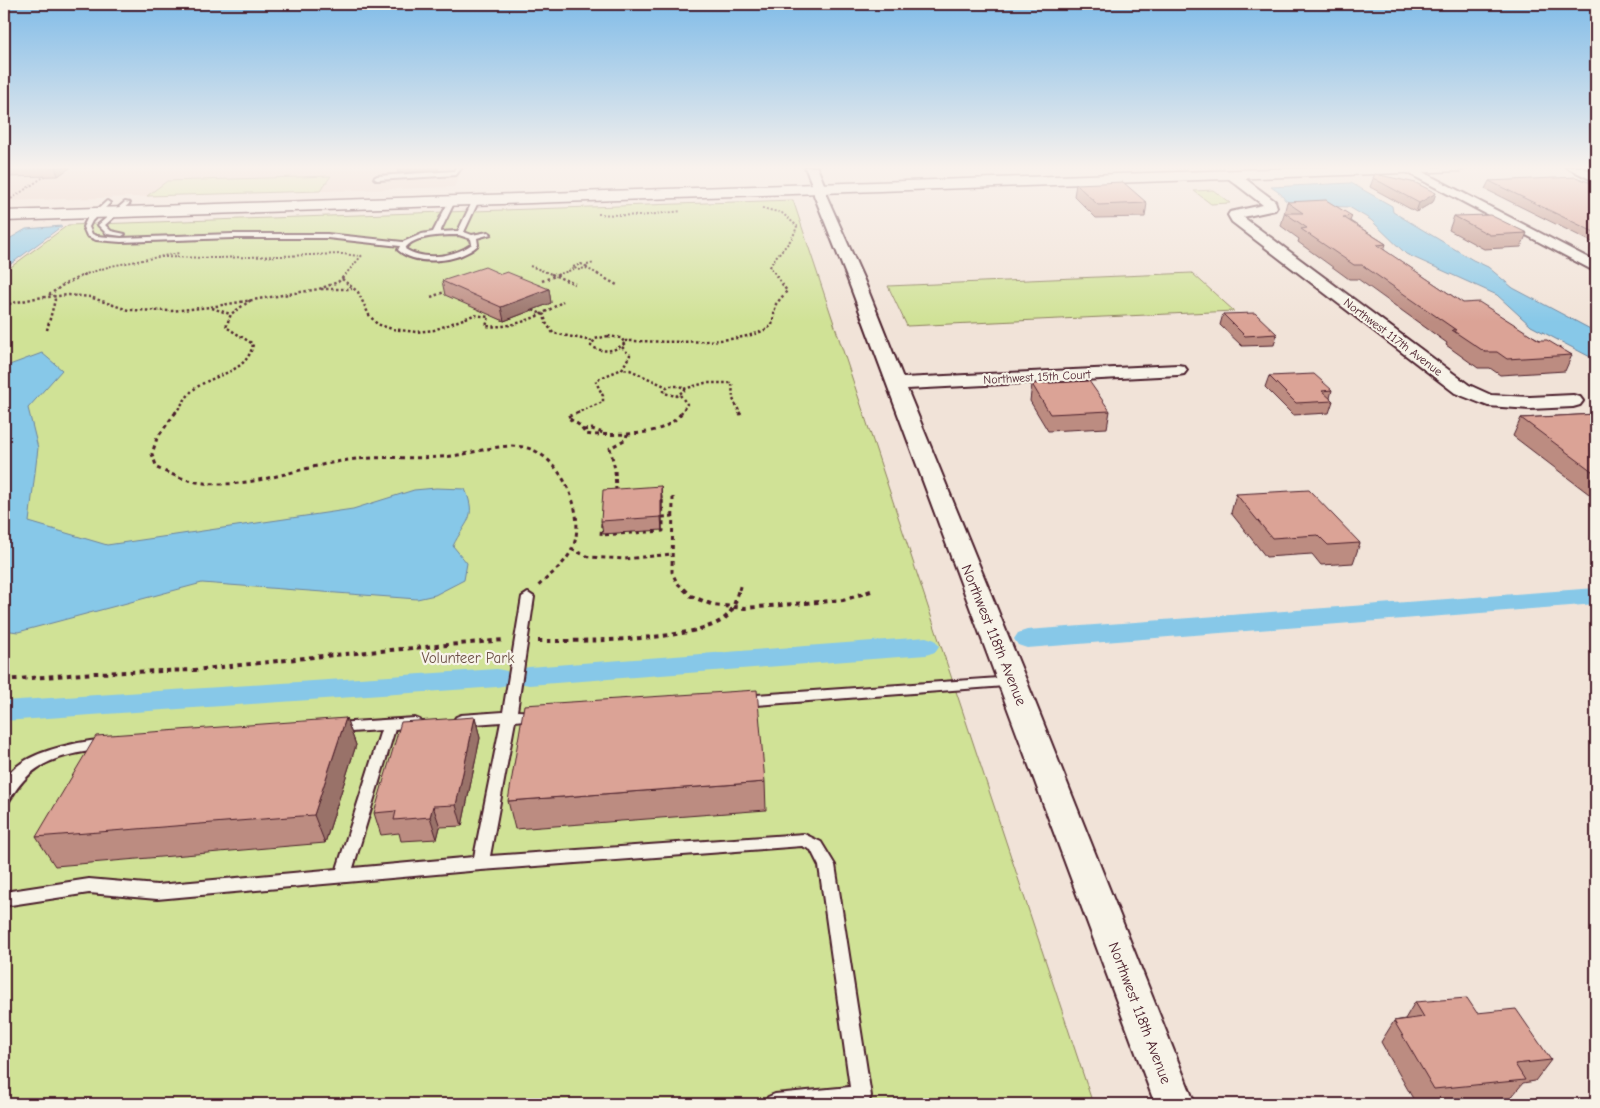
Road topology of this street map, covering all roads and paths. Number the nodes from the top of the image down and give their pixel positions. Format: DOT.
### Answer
graph roads {
  1 [pos="91,219"];
  2 [pos="105,219"];
  3 [pos="443,219"];
  4 [pos="467,219"];
  5 [pos="791,219"];
  6 [pos="831,219"];
  7 [pos="1238,219"];
  8 [pos="1502,219"];
  9 [pos="436,233"];
  10 [pos="460,233"];
  11 [pos="488,234"];
  12 [pos="472,237"];
  13 [pos="413,238"];
  14 [pos="404,244"];
  15 [pos="182,252"];
  16 [pos="370,254"];
  17 [pos="360,256"];
  18 [pos="161,257"];
  19 [pos="187,258"];
  20 [pos="183,262"];
  21 [pos="594,263"];
  22 [pos="530,266"];
  23 [pos="586,267"];
  24 [pos="1596,268"];
  25 [pos="574,269"];
  26 [pos="555,276"];
  27 [pos="342,279"];
  28 [pos="542,281"];
  29 [pos="575,284"];
  30 [pos="617,285"];
  31 [pos="313,289"];
  32 [pos="352,289"];
  33 [pos="450,290"];
  34 [pos="53,295"];
  35 [pos="48,296"];
  36 [pos="431,297"];
  37 [pos="251,300"];
  38 [pos="563,301"];
  39 [pos="4,305"];
  40 [pos="209,307"];
  41 [pos="533,310"];
  42 [pos="539,313"];
  43 [pos="230,314"];
  44 [pos="47,330"];
  45 [pos="592,341"];
  46 [pos="625,341"];
  47 [pos="622,347"];
  48 [pos="622,369"];
  49 [pos="1178,370"];
  50 [pos="896,384"];
  51 [pos="668,387"];
  52 [pos="684,389"];
  53 [pos="680,395"];
  54 [pos="1573,401"];
  55 [pos="740,415"];
  56 [pos="582,430"];
  57 [pos="603,433"];
  58 [pos="628,434"];
  59 [pos="616,492"];
  60 [pos="673,497"];
  61 [pos="653,498"];
  62 [pos="673,516"];
  63 [pos="663,517"];
  64 [pos="602,518"];
  65 [pos="571,548"];
  66 [pos="672,554"];
  67 [pos="741,583"];
  68 [pos="871,590"];
  69 [pos="528,597"];
  70 [pos="734,607"];
  71 [pos="521,640"];
  72 [pos="4,680"];
  73 [pos="1013,682"];
  74 [pos="727,702"];
  75 [pos="549,714"];
  76 [pos="509,717"];
  77 [pos="444,721"];
  78 [pos="426,722"];
  79 [pos="389,725"];
  80 [pos="320,729"];
  81 [pos="122,743"];
  82 [pos="4,797"];
  83 [pos="481,863"];
  84 [pos="343,876"];
  85 [pos="4,899"];
  86 [pos="775,1104"];
  87 [pos="1175,1104"];
  1 -- 14 [label="lane"];
  2 -- 13 [label="lane"];
  3 -- 9 [label="lane"];
  4 -- 10 [label="lane"];
  5 -- 46 [label="path"];
  6 -- 50 [label="street, Northwest 118th Avenue"];
  7 -- 54 [label="street, Northwest 117th Avenue"];
  8 -- 24 [label="street"];
  9 -- 10 [label="lane"];
  9 -- 13 [label="lane"];
  10 -- 12 [label="lane"];
  11 -- 12 [label="lane"];
  12 -- 14 [label="lane"];
  13 -- 14 [label="lane"];
  15 -- 18 [label="path"];
  16 -- 17 [label="path"];
  17 -- 19 [label="path"];
  17 -- 27 [label="path"];
  18 -- 19 [label="path"];
  18 -- 35 [label="path"];
  19 -- 20 [label="path"];
  21 -- 23 [label="path"];
  22 -- 26 [label="path"];
  23 -- 25 [label="path"];
  23 -- 25 [label="path"];
  23 -- 30 [label="path"];
  25 -- 26 [label="path"];
  26 -- 28 [label="path"];
  26 -- 29 [label="path"];
  27 -- 31 [label="path"];
  27 -- 32 [label="path"];
  31 -- 32 [label="path"];
  31 -- 37 [label="path"];
  32 -- 42 [label="path"];
  33 -- 36 [label="path"];
  34 -- 35 [label="path"];
  34 -- 40 [label="path"];
  34 -- 44 [label="path"];
  35 -- 39 [label="path"];
  37 -- 40 [label="path"];
  37 -- 43 [label="path"];
  38 -- 42 [label="path"];
  40 -- 43 [label="path"];
  41 -- 42 [label="path"];
  42 -- 45 [label="path"];
  43 -- 65 [label="path"];
  45 -- 46 [label="path"];
  45 -- 47 [label="path"];
  46 -- 47 [label="path"];
  47 -- 48 [label="path"];
  48 -- 51 [label="path"];
  48 -- 56 [label="path"];
  49 -- 50 [label="street, Northwest 15th Court"];
  50 -- 73 [label="street, Northwest 118th Avenue"];
  51 -- 52 [label="path"];
  51 -- 53 [label="path"];
  52 -- 53 [label="path"];
  52 -- 55 [label="path"];
  53 -- 58 [label="path"];
  56 -- 57 [label="path"];
  56 -- 57 [label="path"];
  57 -- 58 [label="path"];
  58 -- 59 [label="path"];
  60 -- 62 [label="path"];
  61 -- 63 [label="path"];
  62 -- 63 [label="path"];
  62 -- 66 [label="path"];
  63 -- 64 [label="path"];
  65 -- 66 [label="path"];
  65 -- 69 [label="path"];
  66 -- 70 [label="path"];
  67 -- 70 [label="path"];
  68 -- 70 [label="path"];
  69 -- 71 [label="lane"];
  70 -- 71 [label="path"];
  71 -- 72 [label="path"];
  71 -- 76 [label="lane"];
  73 -- 74 [label="lane"];
  73 -- 87 [label="street, Northwest 118th Avenue"];
  75 -- 76 [label="lane"];
  76 -- 77 [label="lane"];
  76 -- 83 [label="lane"];
  78 -- 79 [label="lane"];
  79 -- 80 [label="lane"];
  79 -- 84 [label="lane"];
  81 -- 82 [label="lane"];
  83 -- 84 [label="lane"];
  83 -- 86 [label="lane"];
  84 -- 85 [label="lane"];
}
